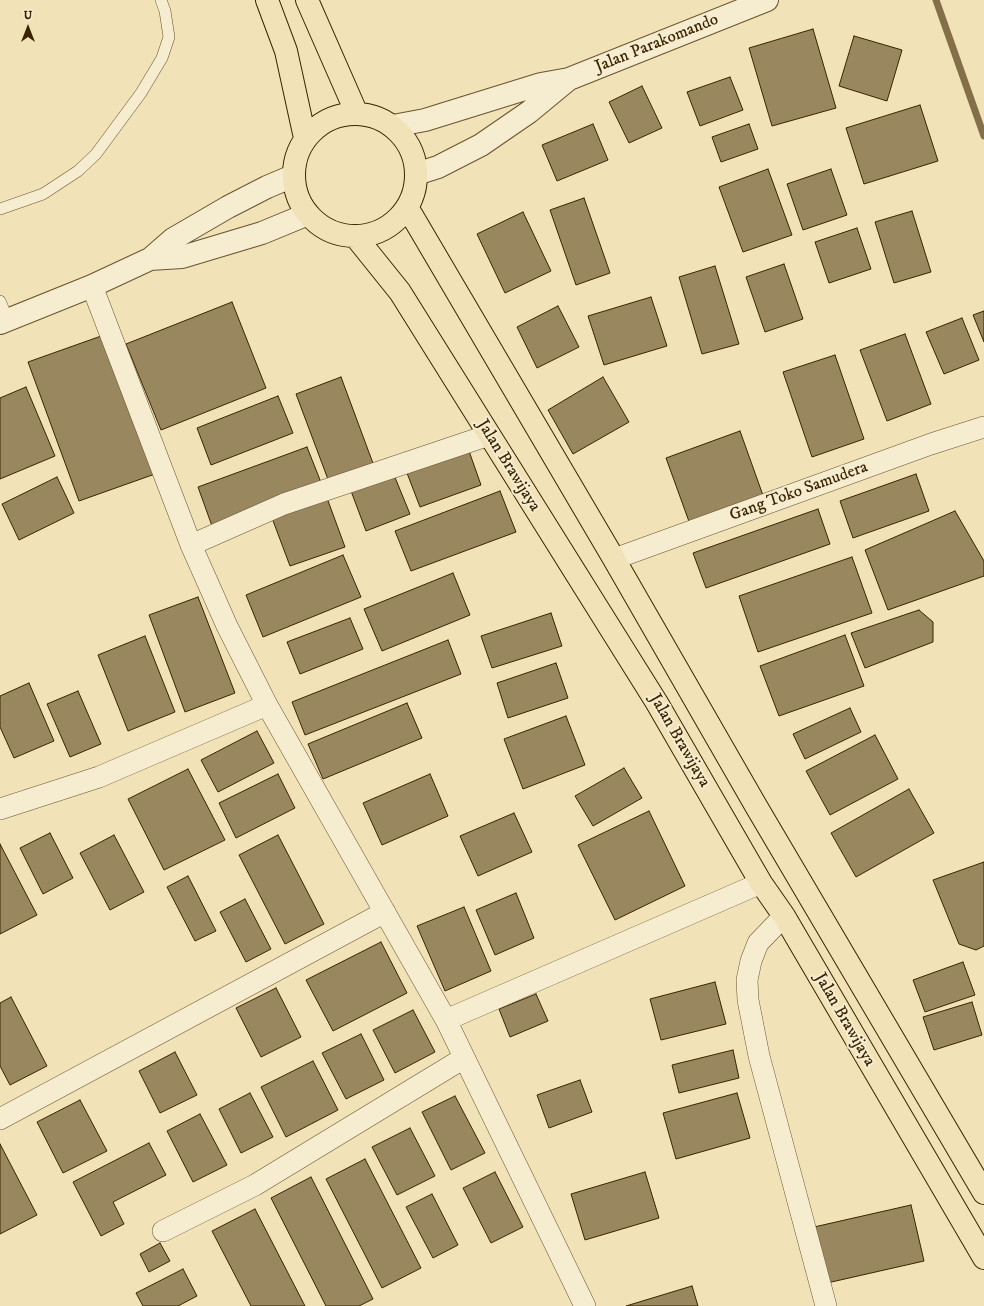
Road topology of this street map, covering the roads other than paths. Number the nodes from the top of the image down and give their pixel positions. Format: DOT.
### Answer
graph roads {
  1 [pos="161,0"];
  2 [pos="267,0"];
  3 [pos="307,0"];
  4 [pos="762,1"];
  5 [pos="568,79"];
  6 [pos="357,114"];
  7 [pos="393,126"];
  8 [pos="305,138"];
  9 [pos="416,174"];
  10 [pos="293,176"];
  11 [pos="407,207"];
  12 [pos="0,209"];
  13 [pos="308,214"];
  14 [pos="355,236"];
  15 [pos="150,259"];
  16 [pos="92,286"];
  17 [pos="3,315"];
  18 [pos="984,427"];
  19 [pos="489,435"];
  20 [pos="191,545"];
  21 [pos="614,559"];
  22 [pos="267,705"];
  23 [pos="0,809"];
  24 [pos="761,883"];
  25 [pos="385,912"];
  26 [pos="784,916"];
  27 [pos="446,1020"];
  28 [pos="464,1058"];
  29 [pos="0,1119"];
  30 [pos="984,1192"];
  31 [pos="162,1231"];
  32 [pos="984,1258"];
  33 [pos="585,1306"];
  34 [pos="826,1306"];
  1 -- 12 [label="lane"];
  2 -- 8 [label="highway"];
  3 -- 6 [label="highway"];
  4 -- 5 [label="street, Jalan Parakomando"];
  5 -- 7 [label="street, Jalan Parakomando"];
  5 -- 9 [label="street, Jalan Parakomando"];
  6 -- 7 [label="highway"];
  6 -- 8 [label="highway"];
  7 -- 9 [label="highway"];
  8 -- 10 [label="highway"];
  9 -- 11 [label="highway"];
  10 -- 13 [label="highway"];
  10 -- 15 [label="street"];
  11 -- 14 [label="highway"];
  11 -- 21 [label="highway, Jalan Brawijaya"];
  13 -- 14 [label="highway"];
  13 -- 15 [label="street"];
  14 -- 19 [label="highway, Jalan Brawijaya"];
  15 -- 16 [label="street"];
  16 -- 17 [label="street"];
  16 -- 20 [label="street"];
  18 -- 21 [label="street, Gang Toko Samudera"];
  19 -- 20 [label="street"];
  19 -- 24 [label="highway, Jalan Brawijaya"];
  20 -- 22 [label="street"];
  21 -- 30 [label="highway, Jalan Brawijaya"];
  22 -- 23 [label="street"];
  22 -- 25 [label="street"];
  24 -- 26 [label="highway, Jalan Brawijaya"];
  24 -- 27 [label="street"];
  25 -- 27 [label="street"];
  25 -- 29 [label="street"];
  26 -- 32 [label="highway, Jalan Brawijaya"];
  26 -- 34 [label="street"];
  27 -- 28 [label="street"];
  28 -- 31 [label="street"];
  28 -- 33 [label="street"];
}
